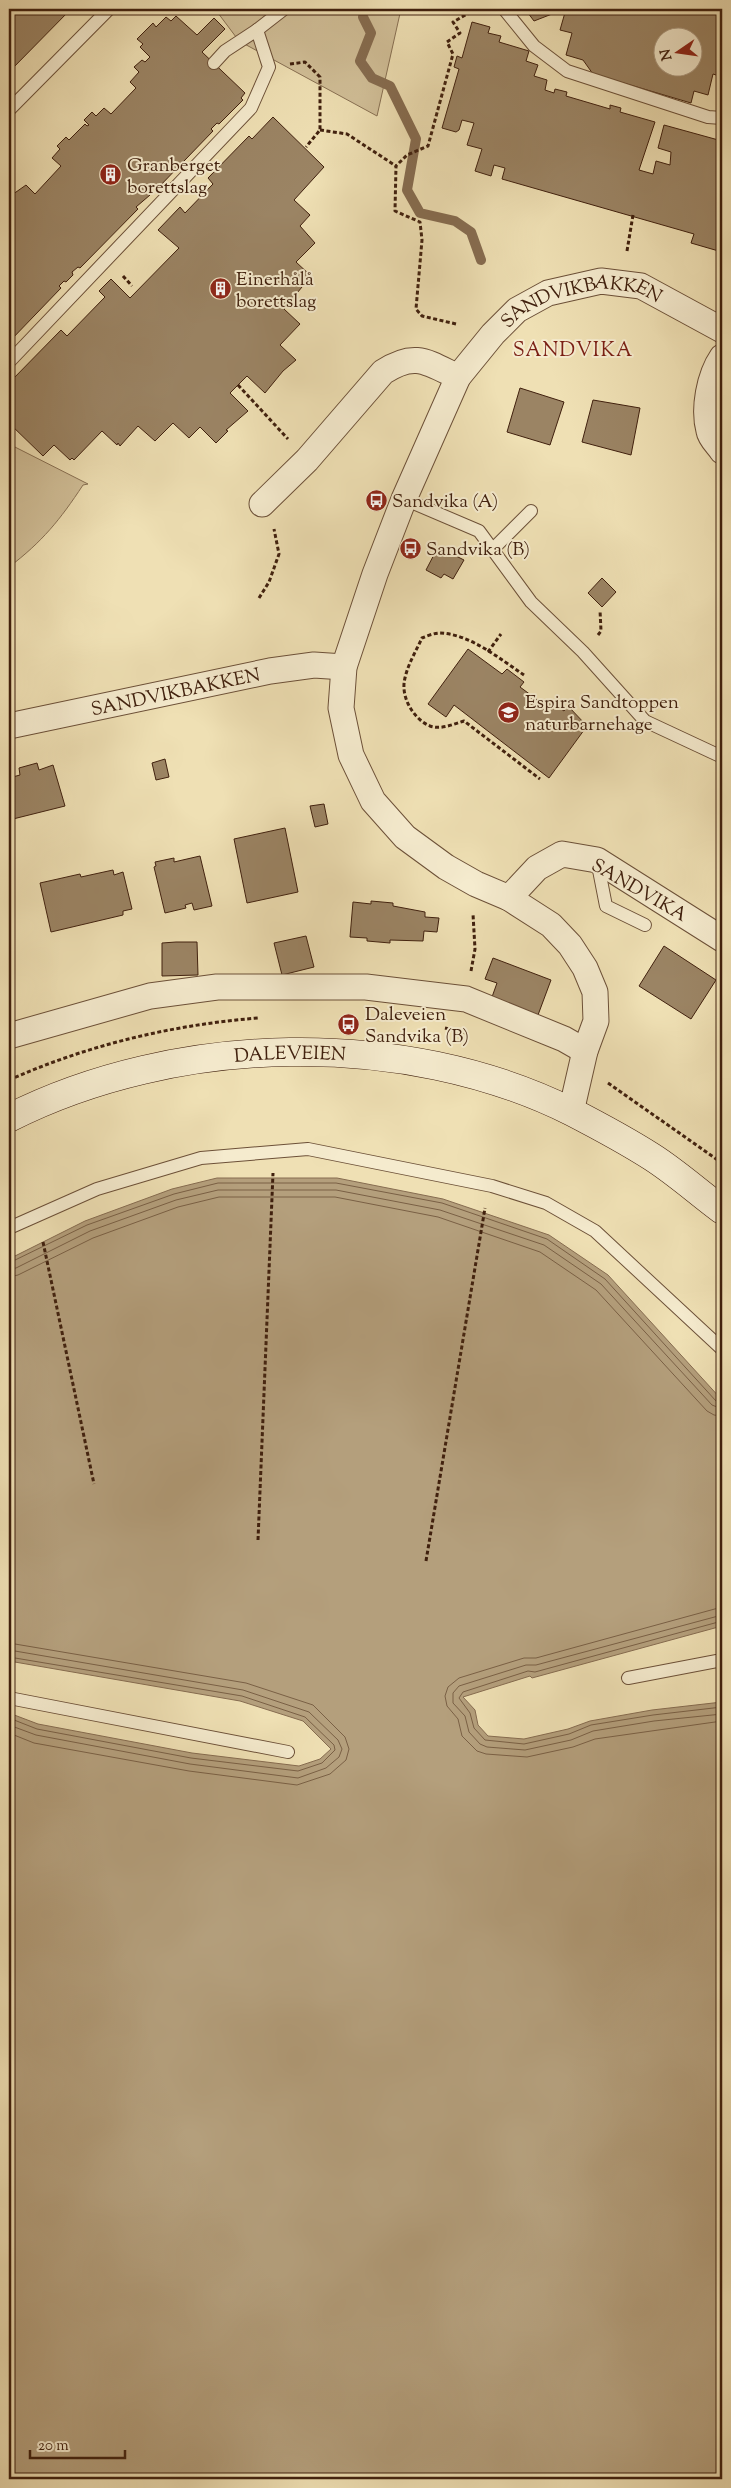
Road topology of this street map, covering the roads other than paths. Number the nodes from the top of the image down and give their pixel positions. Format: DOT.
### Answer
graph roads {
  1 [pos="109,9"];
  2 [pos="284,9"];
  3 [pos="504,9"];
  4 [pos="257,30"];
  5 [pos="214,63"];
  6 [pos="9,110"];
  7 [pos="722,118"];
  8 [pos="722,330"];
  9 [pos="722,357"];
  10 [pos="9,362"];
  11 [pos="458,377"];
  12 [pos="722,451"];
  13 [pos="404,500"];
  14 [pos="262,504"];
  15 [pos="531,511"];
  16 [pos="494,548"];
  17 [pos="344,667"];
  18 [pos="9,726"];
  19 [pos="720,756"];
  20 [pos="597,860"];
  21 [pos="509,898"];
  22 [pos="646,925"];
  23 [pos="722,939"];
  24 [pos="9,1036"];
  25 [pos="585,1051"];
  26 [pos="571,1112"];
  27 [pos="9,1118"];
  28 [pos="722,1210"];
  29 [pos="9,1228"];
  30 [pos="722,1349"];
  31 [pos="722,1660"];
  32 [pos="628,1678"];
  33 [pos="9,1698"];
  34 [pos="288,1752"];
  1 -- 6 [label="lane"];
  2 -- 4 [label="lane"];
  3 -- 7 [label="lane"];
  4 -- 5 [label="lane"];
  4 -- 10 [label="lane"];
  8 -- 11 [label="street, SANDVIKBAKKEN"];
  9 -- 12 [label="street"];
  11 -- 13 [label="street, SANDVIKBAKKEN"];
  11 -- 14 [label="street"];
  13 -- 16 [label="lane"];
  13 -- 17 [label="street, SANDVIKBAKKEN"];
  15 -- 16 [label="lane"];
  16 -- 19 [label="lane"];
  17 -- 18 [label="street, SANDVIKBAKKEN"];
  17 -- 21 [label="street, SANDVIKBAKKEN"];
  20 -- 21 [label="street, SANDVIKA"];
  20 -- 22 [label="lane"];
  20 -- 23 [label="street, SANDVIKA"];
  21 -- 25 [label="street, SANDVIKBAKKEN"];
  24 -- 25 [label="street"];
  25 -- 26 [label="street, SANDVIKBAKKEN"];
  26 -- 27 [label="main road, DALEVEIEN"];
  26 -- 28 [label="main road, DALEVEIEN"];
  29 -- 30 [label="lane"];
  31 -- 32 [label="lane"];
  33 -- 34 [label="lane"];
}
